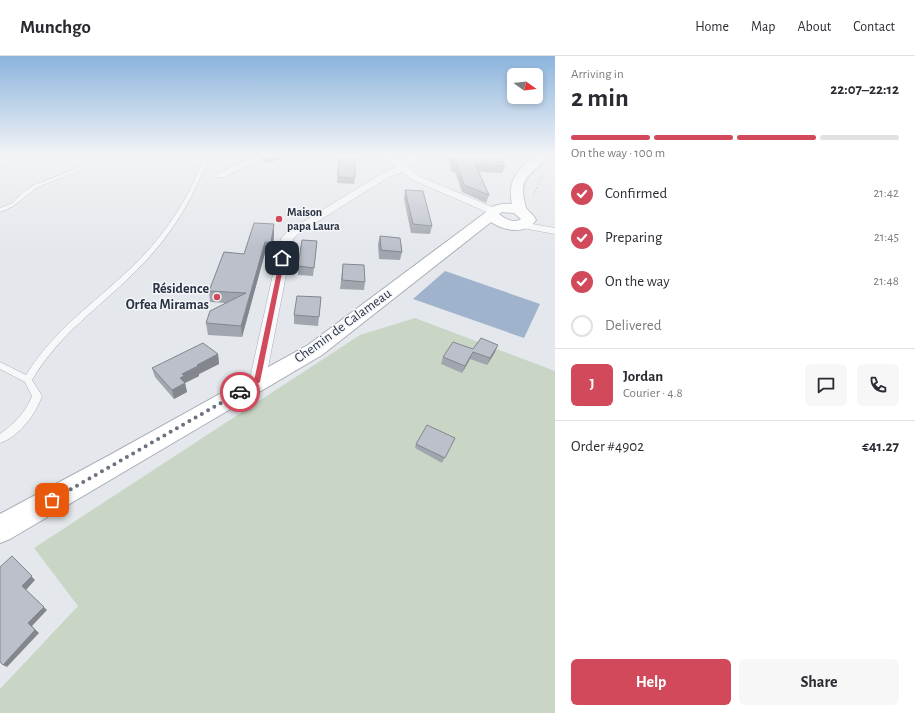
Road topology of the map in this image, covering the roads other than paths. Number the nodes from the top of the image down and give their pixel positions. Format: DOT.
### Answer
graph roads {
  1 [pos="37,186"];
  2 [pos="194,186"];
  3 [pos="368,186"];
  4 [pos="434,186"];
  5 [pos="517,186"];
  6 [pos="516,190"];
  7 [pos="0,210"];
  8 [pos="494,211"];
  9 [pos="523,217"];
  10 [pos="505,224"];
  11 [pos="555,227"];
  12 [pos="555,230"];
  13 [pos="470,231"];
  14 [pos="0,366"];
  15 [pos="28,380"];
  16 [pos="257,382"];
  17 [pos="0,438"];
  18 [pos="0,529"];
  1 -- 7 [label="lane"];
  2 -- 15 [label="lane"];
  3 -- 16 [label="street"];
  4 -- 8 [label="street"];
  5 -- 6 [label="main road, Chemin de Calameau"];
  6 -- 8 [label="main road, Chemin de Calameau"];
  6 -- 9 [label="main road"];
  8 -- 9 [label="main road"];
  8 -- 10 [label="main road, Chemin de Calameau"];
  8 -- 13 [label="main road, Chemin de Calameau"];
  9 -- 10 [label="main road, Chemin de Calameau"];
  9 -- 11 [label="street"];
  9 -- 12 [label="street"];
  10 -- 13 [label="main road, Chemin de Calameau"];
  13 -- 16 [label="main road, Chemin de Calameau"];
  14 -- 15 [label="lane"];
  15 -- 17 [label="lane"];
  16 -- 18 [label="main road, Chemin de Calameau"];
}
